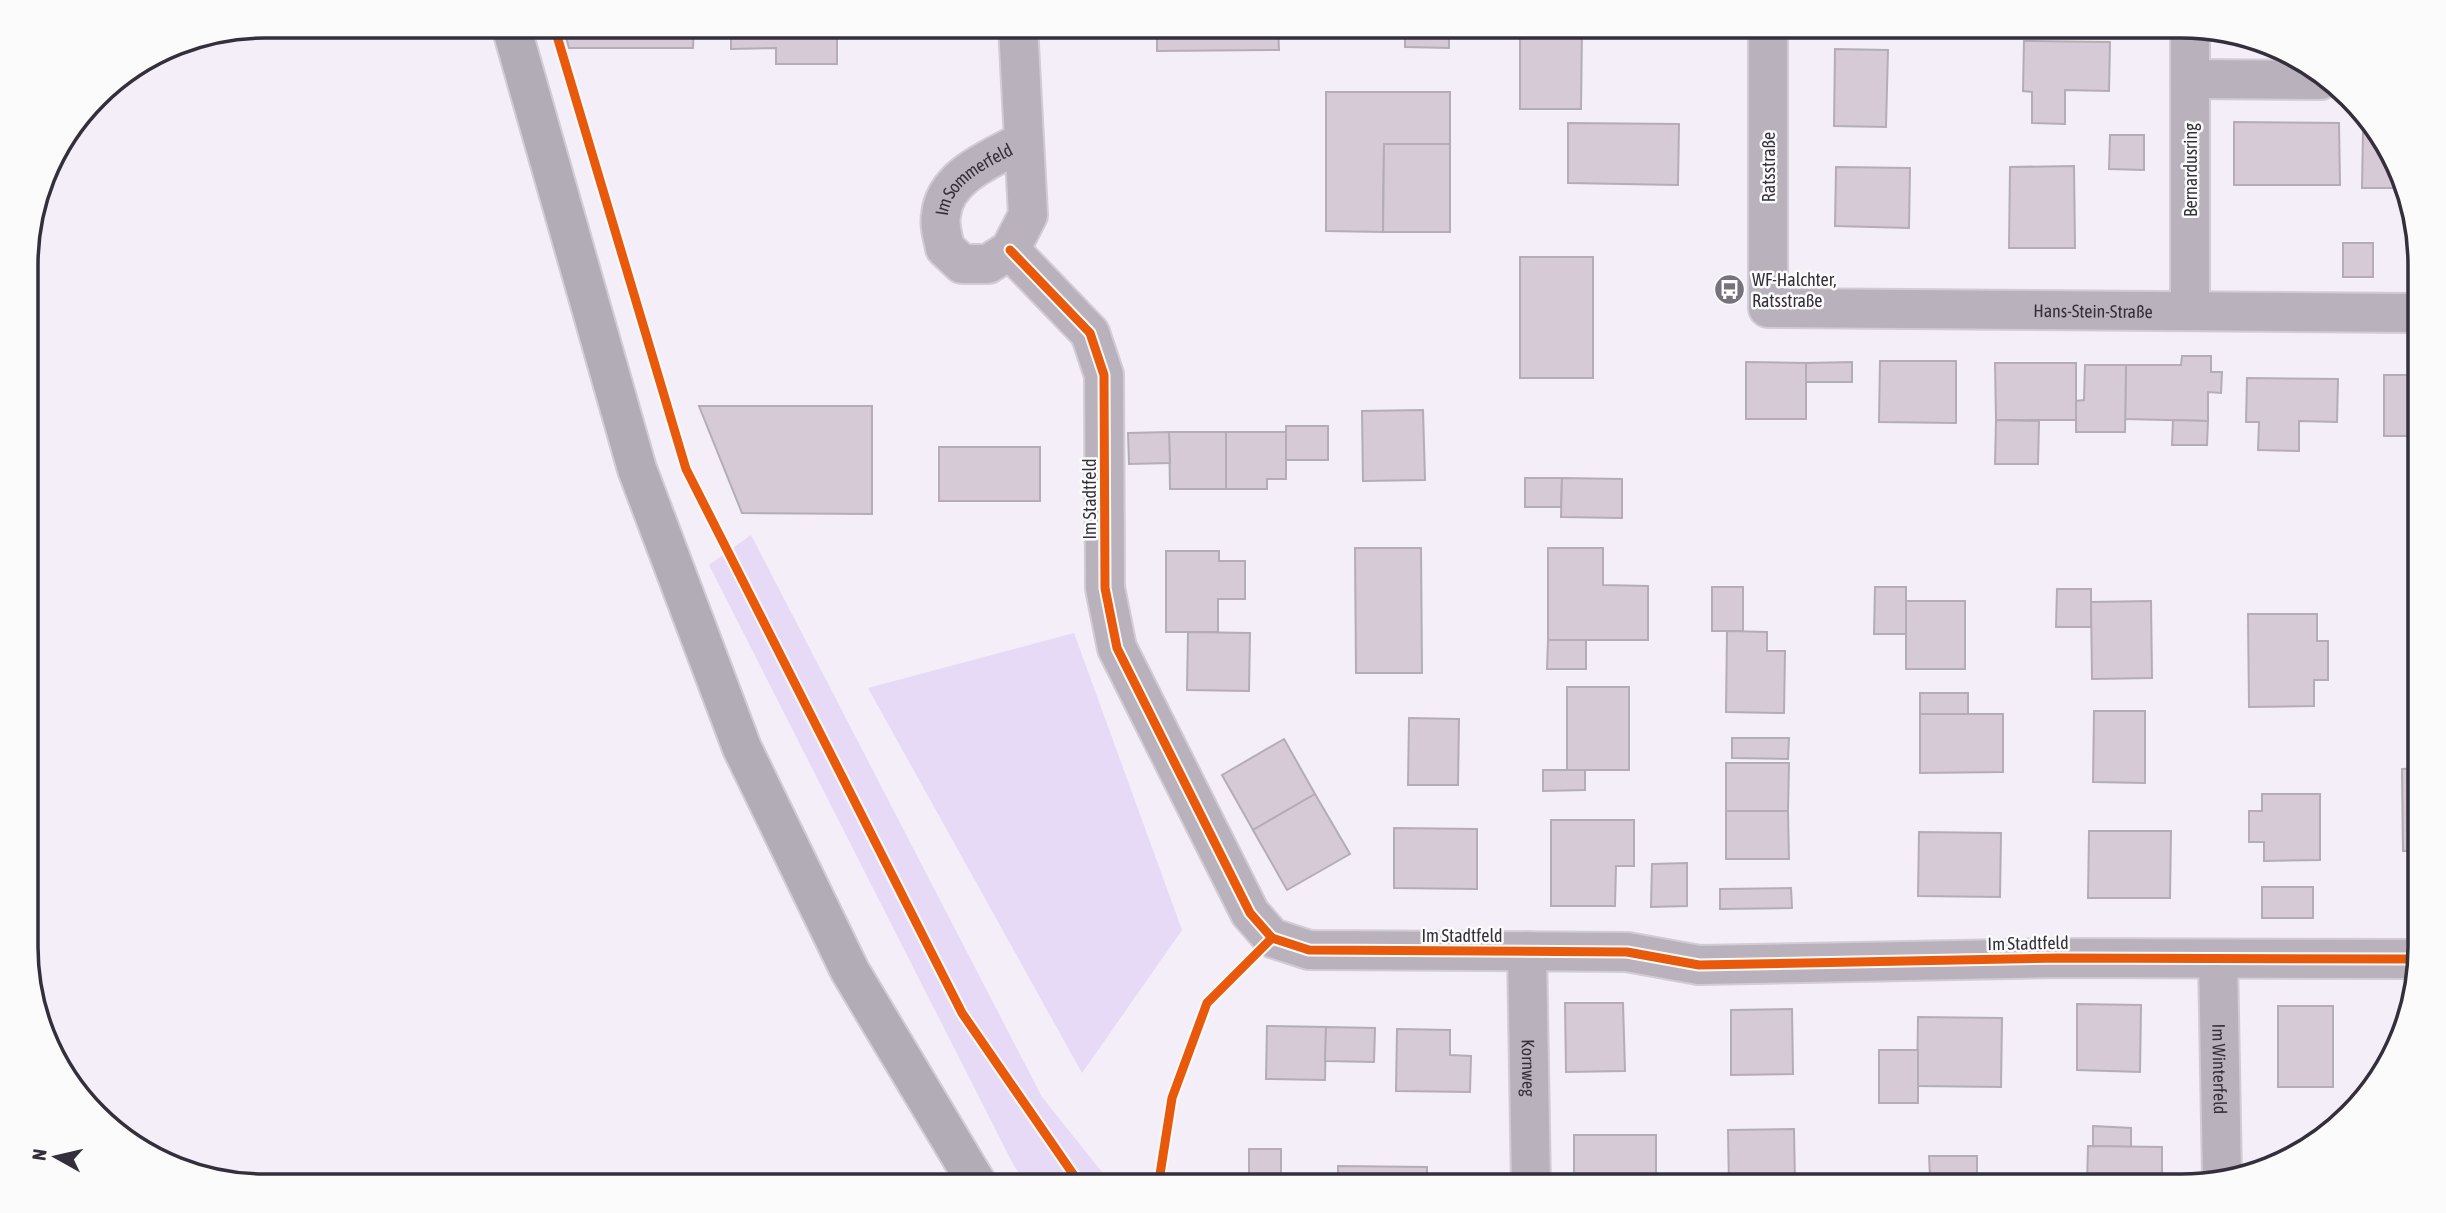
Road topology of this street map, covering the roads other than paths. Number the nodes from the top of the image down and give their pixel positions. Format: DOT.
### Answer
graph roads {
  1 [pos="514,38"];
  2 [pos="1019,38"];
  3 [pos="1768,38"];
  4 [pos="2190,39"];
  5 [pos="2190,79"];
  6 [pos="2311,80"];
  7 [pos="1024,141"];
  8 [pos="1010,250"];
  9 [pos="1768,309"];
  10 [pos="2190,311"];
  11 [pos="2408,313"];
  12 [pos="1527,951"];
  13 [pos="2218,960"];
  14 [pos="2407,960"];
  15 [pos="2222,1170"];
  16 [pos="972,1174"];
  17 [pos="1531,1174"];
  1 -- 16 [label="main road"];
  2 -- 7 [label="street, Im Sommerfeld"];
  3 -- 9 [label="street, Ratsstraße"];
  4 -- 5 [label="street, Bernardusring"];
  5 -- 6 [label="street"];
  5 -- 10 [label="street, Bernardusring"];
  7 -- 8 [label="street, Im Sommerfeld"];
  7 -- 8 [label="street, Im Sommerfeld"];
  8 -- 12 [label="street, Im Stadtfeld"];
  9 -- 10 [label="street, Hans-Stein-Straße"];
  10 -- 11 [label="street, Hans-Stein-Straße"];
  12 -- 13 [label="street, Im Stadtfeld"];
  12 -- 17 [label="street, Kornweg"];
  13 -- 14 [label="street, Im Stadtfeld"];
  13 -- 15 [label="street, Im Winterfeld"];
}
